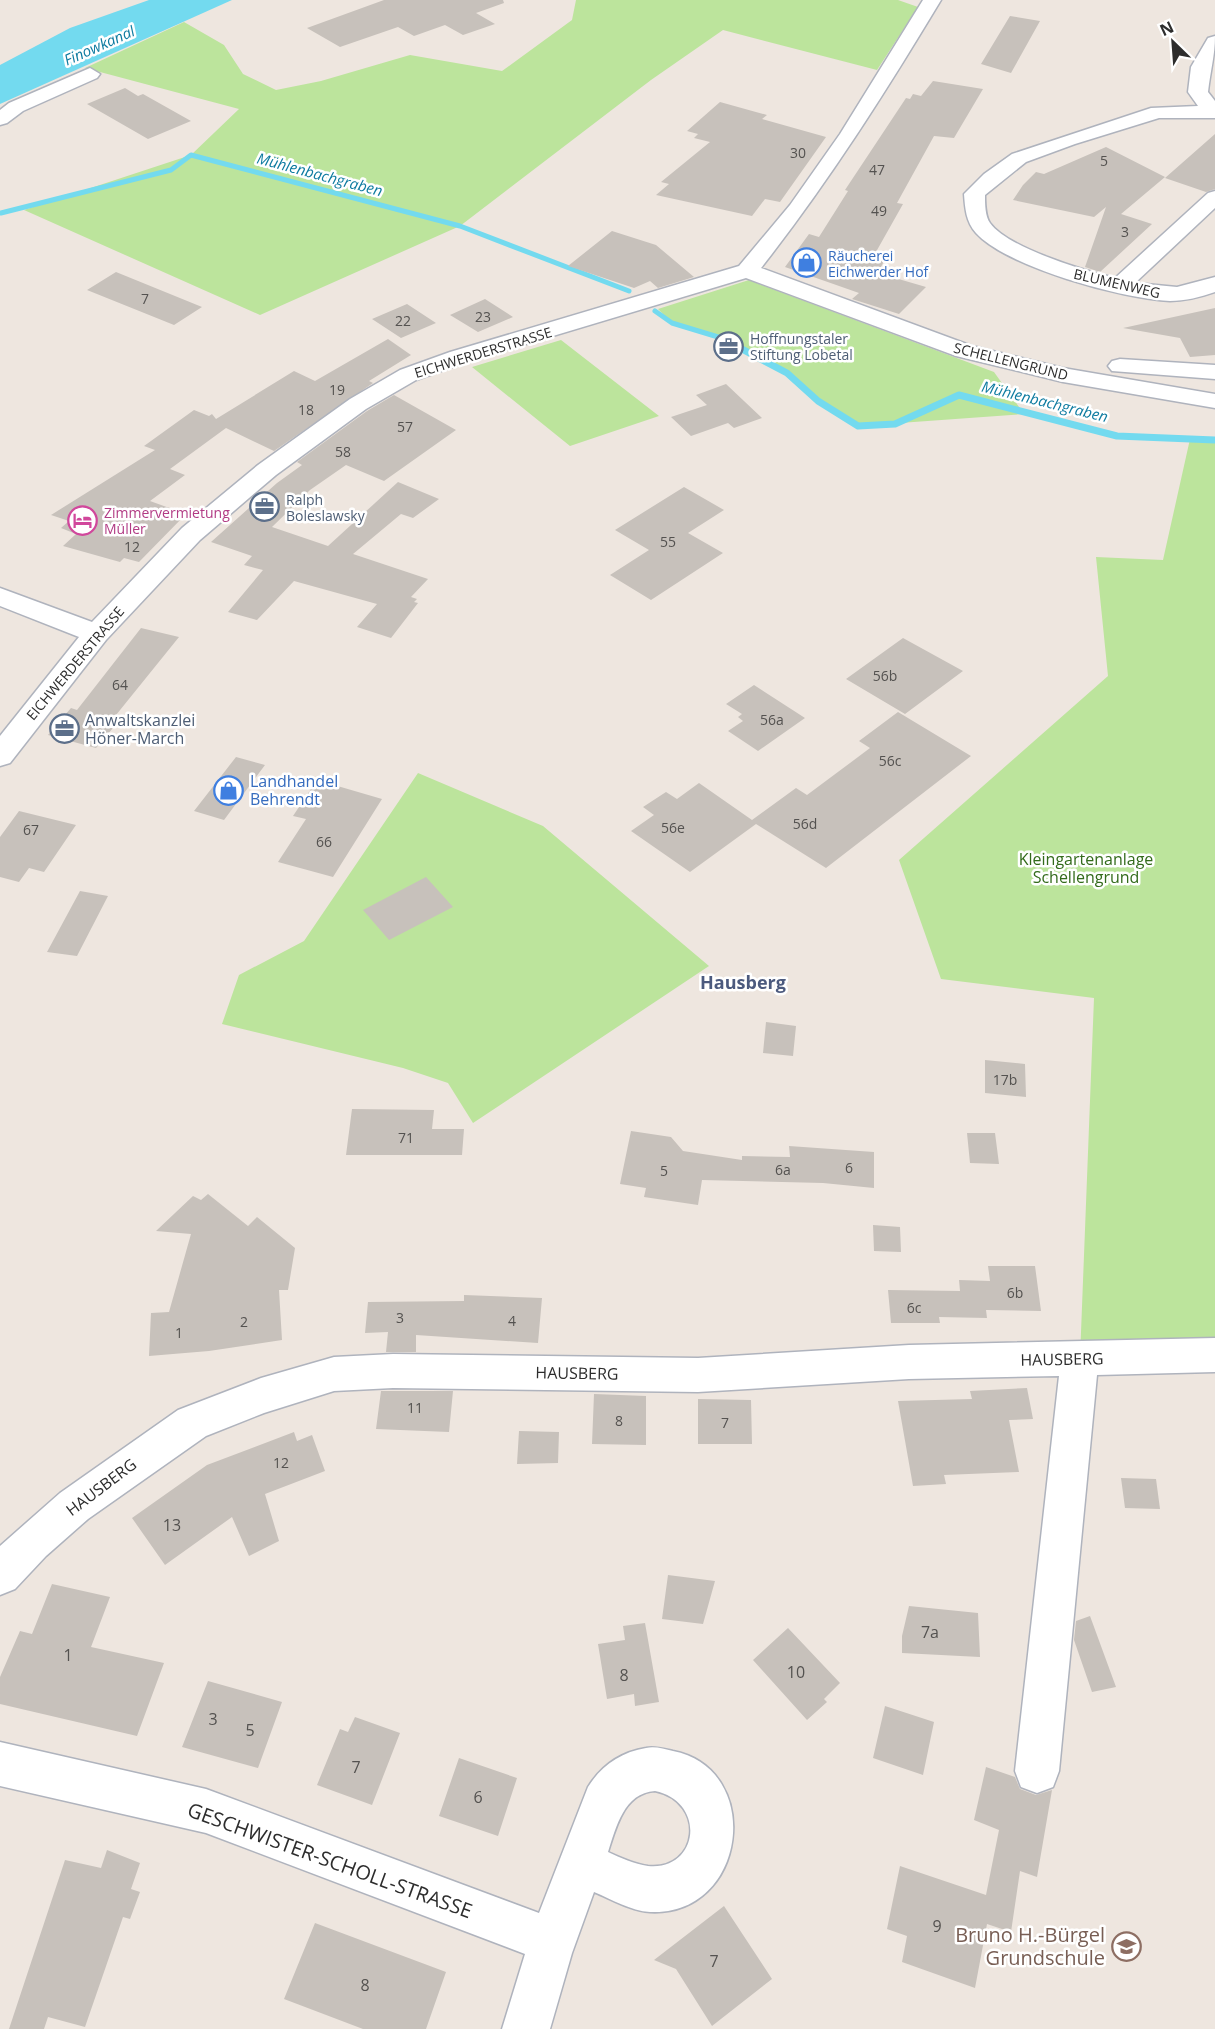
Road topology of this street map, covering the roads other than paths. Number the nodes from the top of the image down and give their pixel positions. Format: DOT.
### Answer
graph roads {
  1 [pos="932,0"];
  2 [pos="1215,42"];
  3 [pos="90,74"];
  4 [pos="1214,112"];
  5 [pos="0,119"];
  6 [pos="1215,198"];
  7 [pos="747,271"];
  8 [pos="1215,284"];
  9 [pos="1120,285"];
  10 [pos="1037,369"];
  11 [pos="1215,372"];
  12 [pos="1215,401"];
  13 [pos="0,596"];
  14 [pos="96,634"];
  15 [pos="0,756"];
  16 [pos="1215,1356"];
  17 [pos="1080,1358"];
  18 [pos="0,1575"];
  19 [pos="0,1764"];
  20 [pos="1037,1771"];
  21 [pos="582,1864"];
  22 [pos="552,1941"];
  23 [pos="526,2029"];
  1 -- 7 [label="street"];
  2 -- 4 [label="street"];
  3 -- 5 [label="street"];
  4 -- 9 [label="street, BLUMENWEG"];
  6 -- 9 [label="street"];
  7 -- 10 [label="street, SCHELLENGRUND"];
  7 -- 14 [label="street, EICHWERDERSTRASSE"];
  8 -- 9 [label="street, BLUMENWEG"];
  10 -- 11 [label="street"];
  10 -- 12 [label="street, SCHELLENGRUND"];
  13 -- 14 [label="street"];
  14 -- 15 [label="street, EICHWERDERSTRASSE"];
  16 -- 17 [label="street, HAUSBERG"];
  17 -- 18 [label="street, HAUSBERG"];
  17 -- 20 [label="street"];
  19 -- 22 [label="street, GESCHWISTER-SCHOLL-STRASSE"];
  21 -- 22 [label="street"];
  22 -- 23 [label="street"];
}
